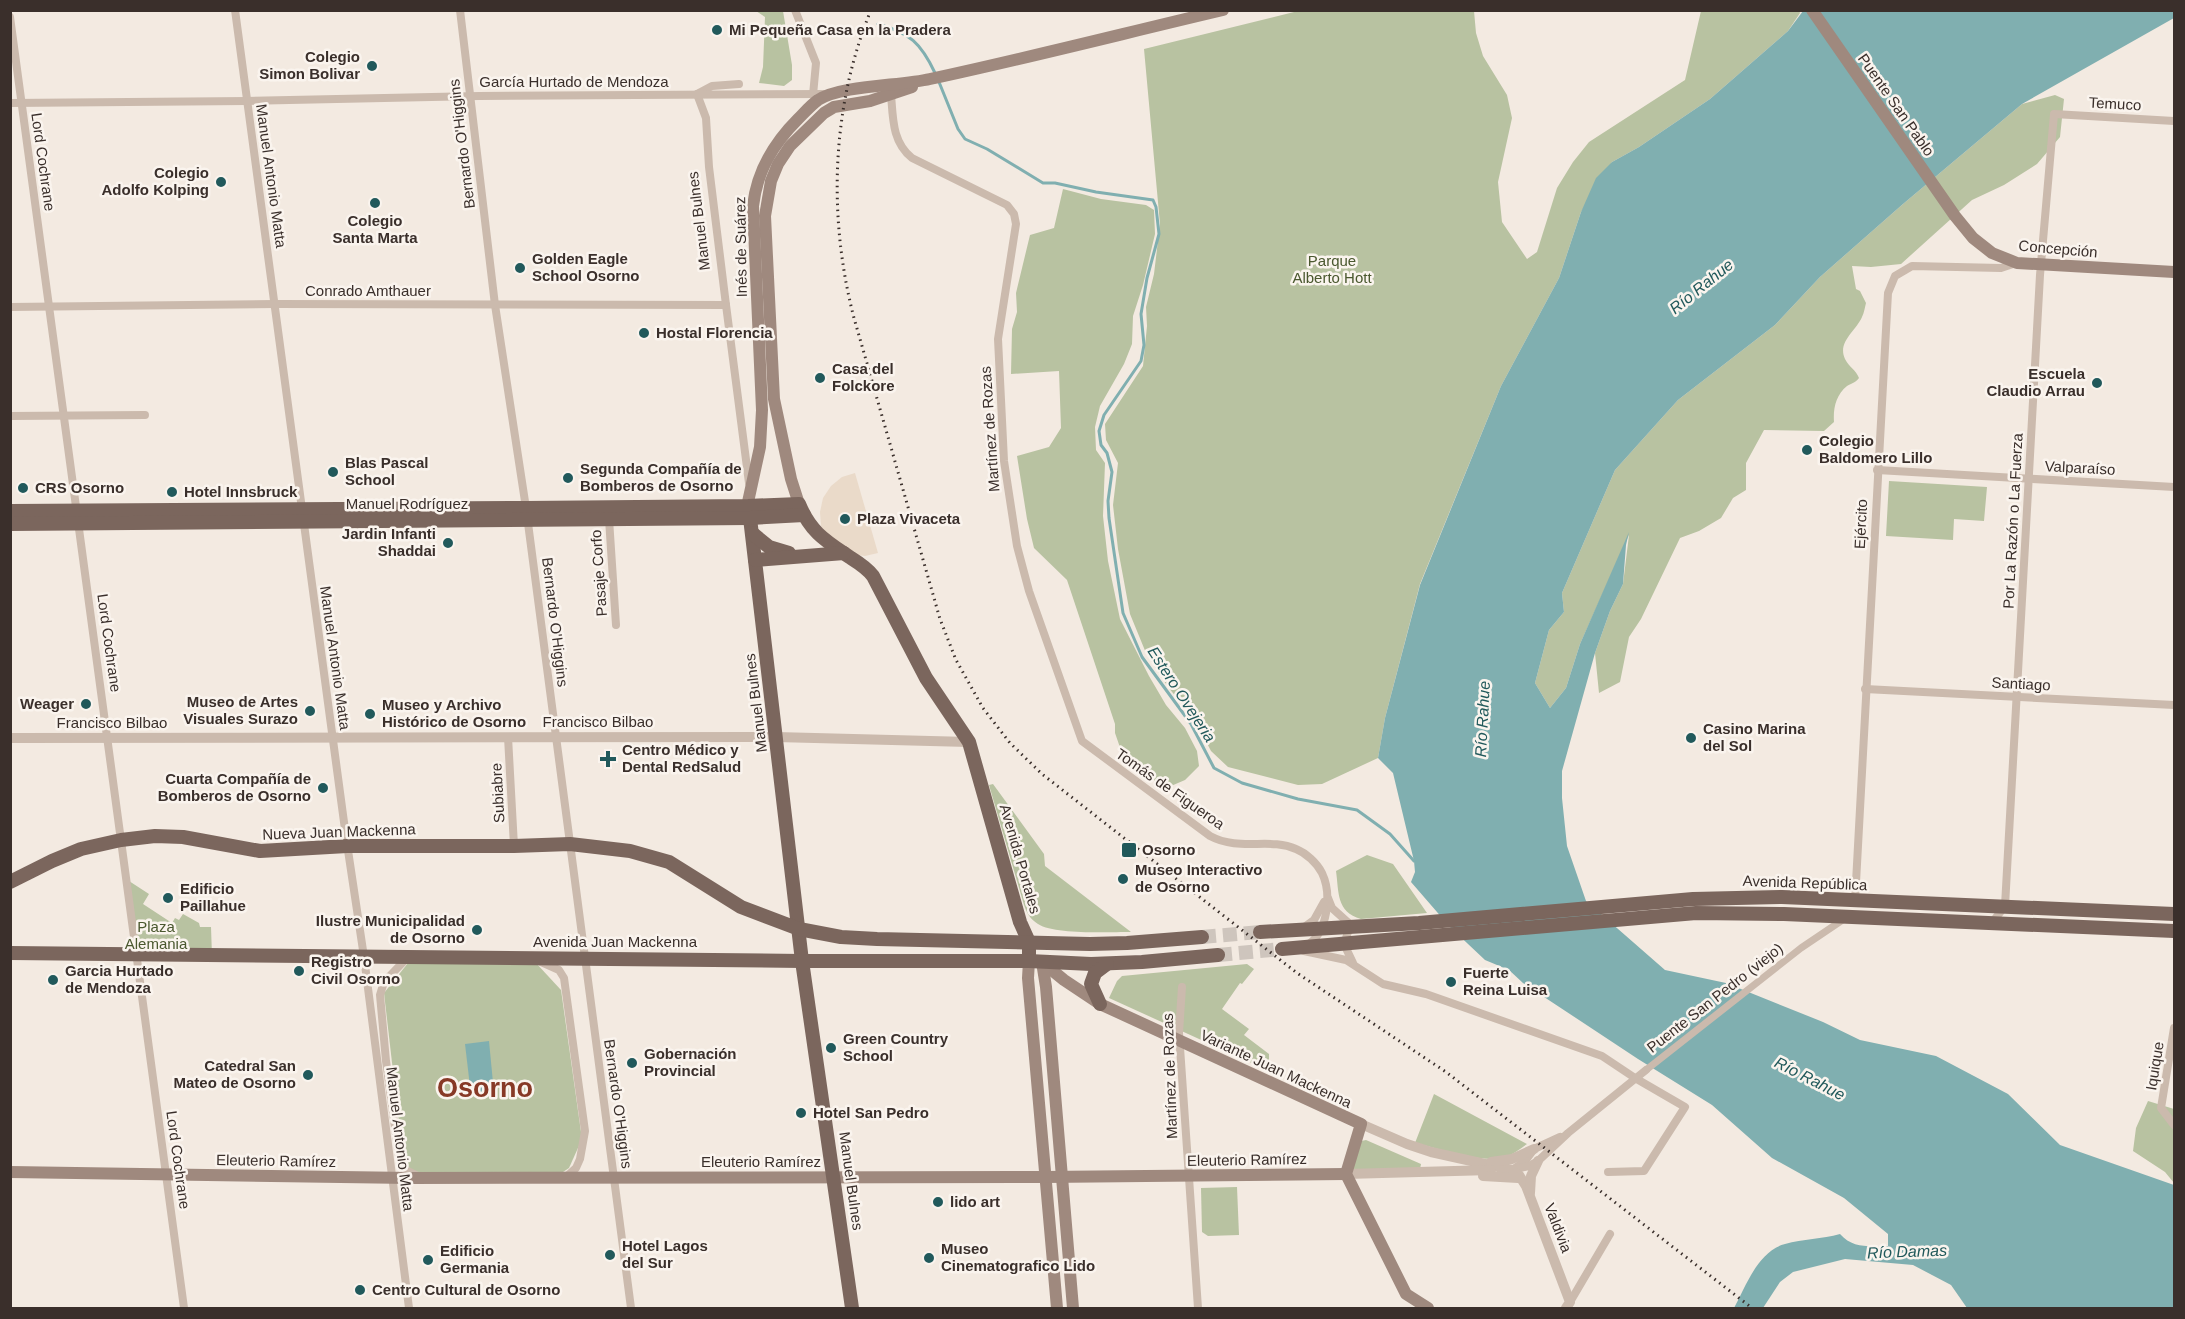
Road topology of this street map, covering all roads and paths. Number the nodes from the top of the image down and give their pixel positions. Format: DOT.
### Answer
graph roads {
  1 [pos="235,10"];
  2 [pos="460,10"];
  3 [pos="795,10"];
  4 [pos="1203,10"];
  5 [pos="1223,10"];
  6 [pos="1812,10"];
  7 [pos="10,17"];
  8 [pos="1177,21"];
  9 [pos="926,80"];
  10 [pos="739,84"];
  11 [pos="833,93"];
  12 [pos="697,94"];
  13 [pos="891,94"];
  14 [pos="813,95"];
  15 [pos="470,96"];
  16 [pos="247,101"];
  17 [pos="10,103"];
  18 [pos="22,103"];
  19 [pos="2054,114"];
  20 [pos="2175,121"];
  21 [pos="1955,216"];
  22 [pos="2017,263"];
  23 [pos="2041,264"];
  24 [pos="761,272"];
  25 [pos="2175,273"];
  26 [pos="274,304"];
  27 [pos="495,305"];
  28 [pos="726,305"];
  29 [pos="10,306"];
  30 [pos="49,306"];
  31 [pos="145,415"];
  32 [pos="10,416"];
  33 [pos="63,416"];
  34 [pos="1877,470"];
  35 [pos="791,479"];
  36 [pos="2029,479"];
  37 [pos="2175,487"];
  38 [pos="750,488"];
  39 [pos="801,510"];
  40 [pos="10,511"];
  41 [pos="749,512"];
  42 [pos="527,514"];
  43 [pos="303,515"];
  44 [pos="78,516"];
  45 [pos="609,519"];
  46 [pos="10,524"];
  47 [pos="752,533"];
  48 [pos="816,534"];
  49 [pos="844,553"];
  50 [pos="755,560"];
  51 [pos="616,625"];
  52 [pos="1865,689"];
  53 [pos="2017,697"];
  54 [pos="2175,705"];
  55 [pos="508,737"];
  56 [pos="556,737"];
  57 [pos="776,737"];
  58 [pos="10,738"];
  59 [pos="108,738"];
  60 [pos="333,738"];
  61 [pos="1082,741"];
  62 [pos="969,742"];
  63 [pos="122,840"];
  64 [pos="570,844"];
  65 [pos="347,846"];
  66 [pos="514,846"];
  67 [pos="10,882"];
  68 [pos="1327,896"];
  69 [pos="1855,901"];
  70 [pos="2005,906"];
  71 [pos="2175,914"];
  72 [pos="1848,916"];
  73 [pos="1991,924"];
  74 [pos="1353,927"];
  75 [pos="799,929"];
  76 [pos="1321,929"];
  77 [pos="1299,930"];
  78 [pos="2175,931"];
  79 [pos="1260,932"];
  80 [pos="1202,937"];
  81 [pos="1029,942"];
  82 [pos="1344,944"];
  83 [pos="1286,949"];
  84 [pos="10,953"];
  85 [pos="138,955"];
  86 [pos="1218,955"];
  87 [pos="364,957"];
  88 [pos="408,957"];
  89 [pos="534,958"];
  90 [pos="585,958"];
  91 [pos="802,961"];
  92 [pos="1036,961"];
  93 [pos="1107,963"];
  94 [pos="1353,964"];
  95 [pos="1182,987"];
  96 [pos="1100,1004"];
  97 [pos="2175,1028"];
  98 [pos="1180,1042"];
  99 [pos="1052,1055"];
  100 [pos="1035,1057"];
  101 [pos="1646,1070"];
  102 [pos="1635,1078"];
  103 [pos="1055,1092"];
  104 [pos="1038,1093"];
  105 [pos="1057,1119"];
  106 [pos="1040,1120"];
  107 [pos="1361,1124"];
  108 [pos="2175,1125"];
  109 [pos="1568,1133"];
  110 [pos="1534,1149"];
  111 [pos="1464,1160"];
  112 [pos="1538,1161"];
  113 [pos="1512,1170"];
  114 [pos="1410,1171"];
  115 [pos="10,1172"];
  116 [pos="1608,1172"];
  117 [pos="166,1174"];
  118 [pos="1346,1174"];
  119 [pos="833,1176"];
  120 [pos="1188,1176"];
  121 [pos="1046,1177"];
  122 [pos="1062,1177"];
  123 [pos="392,1178"];
  124 [pos="421,1178"];
  125 [pos="565,1178"];
  126 [pos="614,1178"];
  127 [pos="1523,1181"];
  128 [pos="1531,1199"];
  129 [pos="1610,1234"];
  130 [pos="1406,1294"];
  131 [pos="1568,1305"];
  132 [pos="184,1308"];
  133 [pos="409,1308"];
  134 [pos="632,1308"];
  135 [pos="852,1308"];
  136 [pos="1057,1308"];
  137 [pos="1073,1308"];
  138 [pos="1198,1308"];
  139 [pos="1410,1308"];
  140 [pos="1428,1308"];
  1 -- 16 [label="street, Manuel Antonio Matta"];
  2 -- 15 [label="street, Bernardo O'Higgins"];
  3 -- 14 [label="street"];
  4 -- 8 [label="main road, Inés de Suárez"];
  5 -- 8 [label="main road, Inés de Suárez"];
  6 -- 21 [label="main road, Puente San Pablo"];
  7 -- 18 [label="street, Lord Cochrane"];
  8 -- 9 [label="main road, Inés de Suárez"];
  9 -- 11 [label="main road, Inés de Suárez"];
  9 -- 13 [label="main road, Inés de Suárez"];
  10 -- 12 [label="street, García Hurtado de Mendoza"];
  11 -- 14 [label="street"];
  11 -- 24 [label="main road, Inés de Suárez"];
  12 -- 14 [label="street"];
  12 -- 15 [label="street, García Hurtado de Mendoza"];
  12 -- 28 [label="street, Manuel Bulnes"];
  13 -- 24 [label="main road, Inés de Suárez"];
  13 -- 61 [label="street, Martínez de Rozas"];
  15 -- 16 [label="street, García Hurtado de Mendoza"];
  15 -- 27 [label="street, Bernardo O'Higgins"];
  16 -- 18 [label="street, García Hurtado de Mendoza"];
  16 -- 26 [label="street, Manuel Antonio Matta"];
  17 -- 18 [label="street, García Hurtado de Mendoza"];
  18 -- 30 [label="street, Lord Cochrane"];
  19 -- 20 [label="street, Temuco"];
  19 -- 23 [label="street, Por La Razón o La Fuerza"];
  21 -- 22 [label="main road, Concepción"];
  22 -- 23 [label="main road, Concepción"];
  22 -- 34 [label="street, Ejército"];
  23 -- 25 [label="main road, Concepción"];
  23 -- 36 [label="street, Por La Razón o La Fuerza"];
  24 -- 35 [label="main road, Inés de Suárez"];
  24 -- 38 [label="main road, Inés de Suárez"];
  26 -- 27 [label="street, Conrado Amthauer"];
  26 -- 30 [label="street, Conrado Amthauer"];
  26 -- 43 [label="street, Manuel Antonio Matta"];
  27 -- 28 [label="street, Conrado Amthauer"];
  27 -- 42 [label="street, Bernardo O'Higgins"];
  28 -- 38 [label="street, Manuel Bulnes"];
  29 -- 30 [label="street, Conrado Amthauer"];
  30 -- 33 [label="street, Lord Cochrane"];
  31 -- 33 [label="street"];
  32 -- 33 [label="street"];
  33 -- 44 [label="street, Lord Cochrane"];
  34 -- 36 [label="street, Valparaíso"];
  34 -- 52 [label="street, Ejército"];
  35 -- 39 [label="main road, Avenida Portales"];
  36 -- 37 [label="street, Valparaíso"];
  36 -- 53 [label="street, Por La Razón o La Fuerza"];
  38 -- 41 [label="main road, Manuel Bulnes"];
  39 -- 41 [label="main road, Manuel Rodríguez"];
  39 -- 48 [label="main road, Avenida Portales"];
  40 -- 44 [label="main road, Manuel Rodríguez"];
  41 -- 42 [label="main road, Manuel Rodríguez"];
  41 -- 45 [label="main road, Manuel Rodríguez"];
  41 -- 47 [label="main road, Manuel Bulnes"];
  42 -- 43 [label="main road, Manuel Rodríguez"];
  42 -- 45 [label="main road, Manuel Rodríguez"];
  42 -- 56 [label="street, Bernardo O'Higgins"];
  43 -- 44 [label="main road, Manuel Rodríguez"];
  43 -- 60 [label="street, Manuel Antonio Matta"];
  44 -- 46 [label="main road, Manuel Rodríguez"];
  44 -- 59 [label="street, Lord Cochrane"];
  45 -- 51 [label="street, Pasaje Corfo"];
  47 -- 48 [label="main road"];
  47 -- 50 [label="main road, Manuel Bulnes"];
  48 -- 49 [label="main road, Avenida Portales"];
  49 -- 50 [label="main road"];
  49 -- 62 [label="main road, Avenida Portales"];
  50 -- 57 [label="main road, Manuel Bulnes"];
  52 -- 53 [label="street, Santiago"];
  52 -- 69 [label="street, Ejército"];
  53 -- 54 [label="street, Santiago"];
  53 -- 70 [label="street, Por La Razón o La Fuerza"];
  55 -- 56 [label="street, Francisco Bilbao"];
  55 -- 60 [label="street, Francisco Bilbao"];
  55 -- 66 [label="street, Subiabre"];
  56 -- 57 [label="street, Francisco Bilbao"];
  56 -- 64 [label="street, Bernardo O'Higgins"];
  57 -- 62 [label="street, Francisco Bilbao"];
  57 -- 75 [label="main road, Manuel Bulnes"];
  58 -- 59 [label="street, Francisco Bilbao"];
  59 -- 60 [label="street, Francisco Bilbao"];
  59 -- 63 [label="street, Lord Cochrane"];
  60 -- 65 [label="street, Manuel Antonio Matta"];
  61 -- 68 [label="street, Tomás de Figueroa"];
  62 -- 81 [label="main road, Avenida Portales"];
  63 -- 65 [label="main road, Nueva Juan Mackenna"];
  63 -- 67 [label="main road, Nueva Juan Mackenna"];
  63 -- 85 [label="street, Lord Cochrane"];
  64 -- 66 [label="main road, Nueva Juan Mackenna"];
  64 -- 75 [label="main road"];
  64 -- 90 [label="street, Bernardo O'Higgins"];
  65 -- 66 [label="main road, Nueva Juan Mackenna"];
  65 -- 87 [label="street, Manuel Antonio Matta"];
  68 -- 74 [label="street, Tomás de Figueroa"];
  68 -- 76 [label="street, Tomás de Figueroa"];
  68 -- 77 [label="street"];
  69 -- 70 [label="main road, Avenida República"];
  69 -- 74 [label="main road, Avenida República"];
  70 -- 71 [label="main road, Avenida República"];
  70 -- 73 [label="street"];
  72 -- 73 [label="main road"];
  72 -- 82 [label="main road"];
  72 -- 101 [label="street, Puente San Pedro (viejo)"];
  73 -- 78 [label="main road"];
  74 -- 76 [label="main road"];
  74 -- 82 [label="street"];
  75 -- 81 [label="main road"];
  75 -- 91 [label="main road, Manuel Bulnes"];
  76 -- 77 [label="main road"];
  76 -- 83 [label="street"];
  77 -- 79 [label="main road"];
  80 -- 81 [label="main road"];
  81 -- 92 [label="main road, Avenida Portales"];
  82 -- 83 [label="main road"];
  82 -- 94 [label="street"];
  83 -- 94 [label="street"];
  84 -- 85 [label="main road, Avenida Juan Mackenna"];
  85 -- 87 [label="main road, Avenida Juan Mackenna"];
  85 -- 117 [label="street, Lord Cochrane"];
  86 -- 93 [label="main road, Avenida Juan Mackenna"];
  87 -- 88 [label="main road, Avenida Juan Mackenna"];
  87 -- 123 [label="street, Manuel Antonio Matta"];
  88 -- 89 [label="main road, Avenida Juan Mackenna"];
  88 -- 124 [label="street, Manuel Antonio Matta"];
  89 -- 90 [label="main road, Avenida Juan Mackenna"];
  89 -- 125 [label="street"];
  90 -- 91 [label="main road, Avenida Juan Mackenna"];
  90 -- 126 [label="street, Bernardo O'Higgins"];
  91 -- 92 [label="main road, Avenida Juan Mackenna"];
  91 -- 119 [label="main road, Manuel Bulnes"];
  92 -- 93 [label="main road, Avenida Juan Mackenna"];
  92 -- 96 [label="main road, Variante Juan Mackenna"];
  92 -- 99 [label="main road, Avenida Portales"];
  92 -- 100 [label="main road, Avenida Portales"];
  93 -- 96 [label="main road"];
  94 -- 102 [label="street"];
  95 -- 98 [label="street, Martínez de Rozas"];
  96 -- 98 [label="main road, Variante Juan Mackenna"];
  97 -- 108 [label="street, Iquique"];
  98 -- 107 [label="main road, Variante Juan Mackenna"];
  98 -- 120 [label="street, Martínez de Rozas"];
  99 -- 100 [label="main road"];
  99 -- 103 [label="main road, Avenida Portales"];
  100 -- 104 [label="main road, Avenida Portales"];
  101 -- 102 [label="street, Eleuterio Ramírez"];
  102 -- 109 [label="street, Eleuterio Ramírez"];
  102 -- 116 [label="street"];
  103 -- 104 [label="main road"];
  103 -- 105 [label="main road, Avenida Portales"];
  104 -- 106 [label="main road, Avenida Portales"];
  105 -- 106 [label="main road"];
  105 -- 122 [label="main road, Avenida Portales"];
  106 -- 121 [label="main road, Avenida Portales"];
  107 -- 111 [label="street, Variante Juan Mackenna"];
  107 -- 118 [label="main road"];
  109 -- 110 [label="street, Eleuterio Ramírez"];
  109 -- 112 [label="street, Eleuterio Ramírez"];
  110 -- 111 [label="street"];
  110 -- 113 [label="street, Eleuterio Ramírez"];
  111 -- 113 [label="street, Variante Juan Mackenna"];
  112 -- 113 [label="street, Eleuterio Ramírez"];
  112 -- 128 [label="street"];
  113 -- 114 [label="street, Eleuterio Ramírez"];
  113 -- 127 [label="street, Valdivia"];
  114 -- 118 [label="street, Eleuterio Ramírez"];
  114 -- 127 [label="street"];
  115 -- 117 [label="main road, Eleuterio Ramírez"];
  117 -- 123 [label="main road, Eleuterio Ramírez"];
  117 -- 132 [label="street, Lord Cochrane"];
  118 -- 120 [label="main road, Eleuterio Ramírez"];
  118 -- 130 [label="main road"];
  119 -- 121 [label="main road, Eleuterio Ramírez"];
  119 -- 126 [label="main road, Eleuterio Ramírez"];
  119 -- 135 [label="main road, Manuel Bulnes"];
  120 -- 122 [label="main road, Eleuterio Ramírez"];
  120 -- 138 [label="street, Martínez de Rozas"];
  121 -- 122 [label="main road, Eleuterio Ramírez"];
  121 -- 136 [label="main road, Avenida Portales"];
  122 -- 137 [label="main road, Avenida Portales"];
  123 -- 124 [label="main road, Eleuterio Ramírez"];
  123 -- 133 [label="street, Manuel Antonio Matta"];
  124 -- 125 [label="main road, Eleuterio Ramírez"];
  125 -- 126 [label="main road, Eleuterio Ramírez"];
  126 -- 134 [label="street, Bernardo O'Higgins"];
  127 -- 128 [label="street, Valdivia"];
  128 -- 131 [label="street, Valdivia"];
  129 -- 131 [label="street"];
  130 -- 139 [label="street"];
  130 -- 140 [label="main road"];
}
